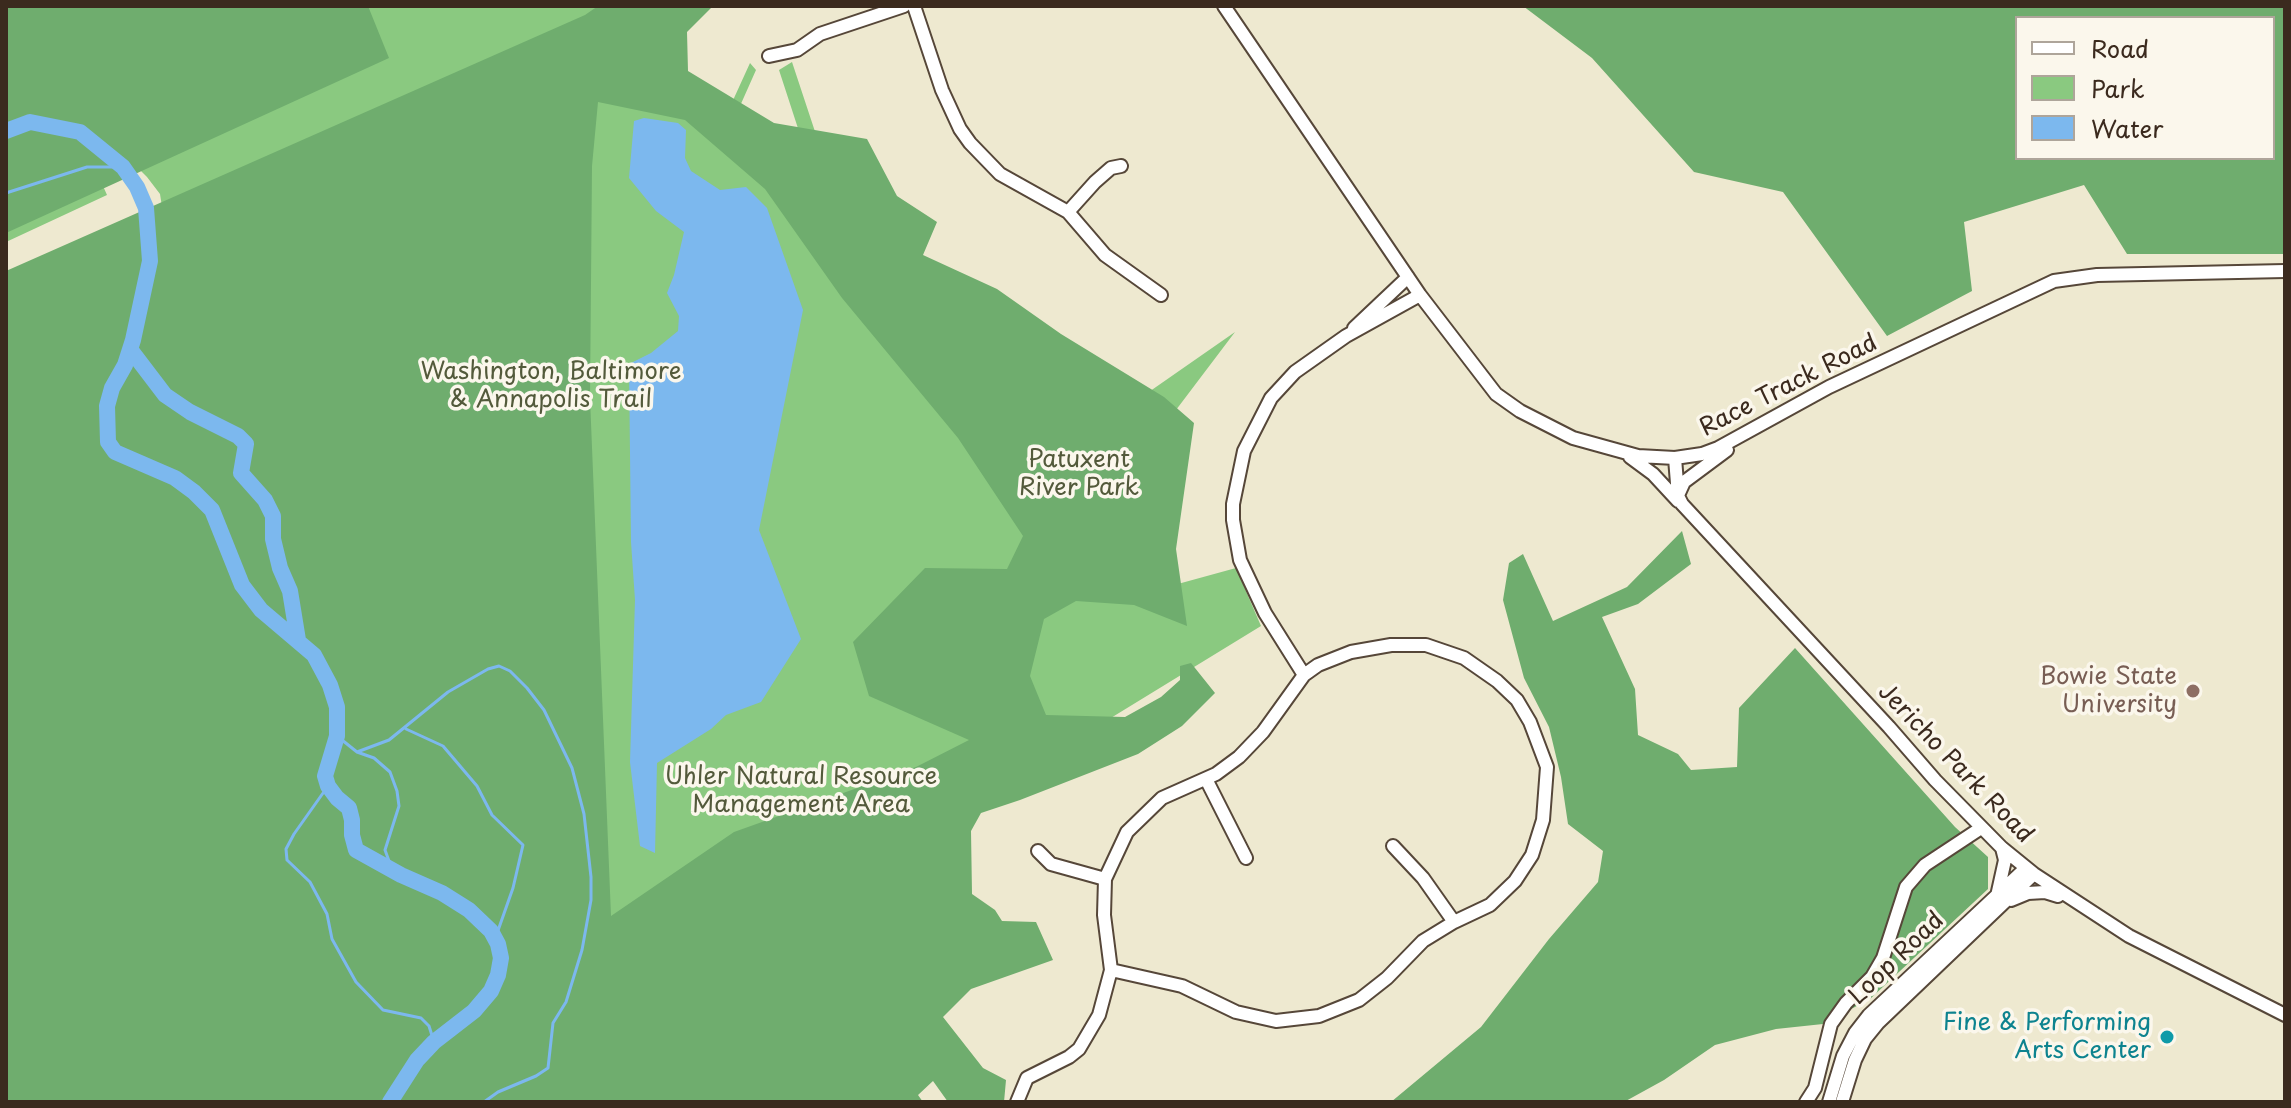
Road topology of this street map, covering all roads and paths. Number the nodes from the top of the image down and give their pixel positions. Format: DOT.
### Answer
graph roads {
  1 [pos="904,6"];
  2 [pos="914,6"];
  3 [pos="1224,6"];
  4 [pos="769,56"];
  5 [pos="1121,166"];
  6 [pos="1068,212"];
  7 [pos="2285,271"];
  8 [pos="1408,277"];
  9 [pos="1161,295"];
  10 [pos="1420,295"];
  11 [pos="1346,336"];
  12 [pos="1741,436"];
  13 [pos="1616,450"];
  14 [pos="1675,458"];
  15 [pos="1680,500"];
  16 [pos="1304,675"];
  17 [pos="1206,779"];
  18 [pos="1981,828"];
  19 [pos="1393,846"];
  20 [pos="2002,848"];
  21 [pos="1038,851"];
  22 [pos="1246,858"];
  23 [pos="2030,871"];
  24 [pos="1105,879"];
  25 [pos="2000,899"];
  26 [pos="2072,900"];
  27 [pos="1454,922"];
  28 [pos="1111,970"];
  29 [pos="2285,1015"];
  30 [pos="1017,1102"];
  31 [pos="1806,1102"];
  32 [pos="1829,1102"];
  33 [pos="1842,1102"];
  1 -- 4 [label="street"];
  2 -- 6 [label="street"];
  3 -- 8 [label="street, Race Track Road"];
  5 -- 6 [label="street"];
  6 -- 9 [label="street"];
  7 -- 12 [label="street, Race Track Road"];
  8 -- 10 [label="street, Race Track Road"];
  8 -- 11 [label="street"];
  10 -- 11 [label="street"];
  10 -- 13 [label="street, Race Track Road"];
  11 -- 16 [label="street"];
  12 -- 14 [label="street, Race Track Road"];
  12 -- 15 [label="street"];
  13 -- 14 [label="street, Race Track Road"];
  13 -- 15 [label="street, Jericho Park Road"];
  14 -- 15 [label="street"];
  15 -- 18 [label="street, Jericho Park Road"];
  16 -- 17 [label="street"];
  16 -- 27 [label="street"];
  17 -- 22 [label="street"];
  17 -- 24 [label="street"];
  18 -- 20 [label="street, Jericho Park Road"];
  18 -- 31 [label="street"];
  19 -- 27 [label="street"];
  20 -- 23 [label="street, Jericho Park Road"];
  20 -- 25 [label="street"];
  21 -- 24 [label="street"];
  23 -- 25 [label="street, Loop Road"];
  23 -- 26 [label="street, Jericho Park Road"];
  24 -- 28 [label="street"];
  25 -- 26 [label="street"];
  25 -- 32 [label="street, Loop Road"];
  25 -- 33 [label="street, Loop Road"];
  26 -- 29 [label="street, Jericho Park Road"];
  27 -- 28 [label="street"];
  28 -- 30 [label="street"];
}
